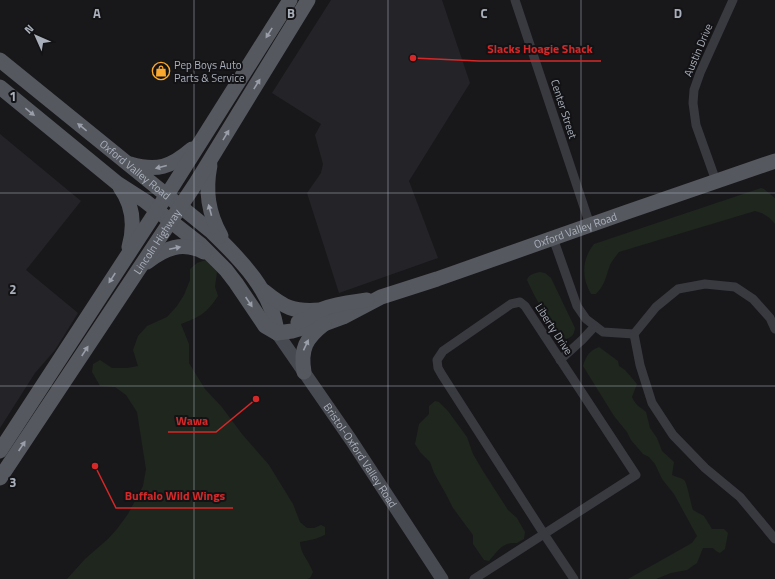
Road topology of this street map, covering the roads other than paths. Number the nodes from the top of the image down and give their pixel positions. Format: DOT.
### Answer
graph roads {
  1 [pos="290,0"];
  2 [pos="308,0"];
  3 [pos="515,0"];
  4 [pos="733,0"];
  5 [pos="0,60"];
  6 [pos="0,87"];
  7 [pos="204,137"];
  8 [pos="211,159"];
  9 [pos="775,161"];
  10 [pos="127,163"];
  11 [pos="716,181"];
  12 [pos="117,183"];
  13 [pos="167,196"];
  14 [pos="180,207"];
  15 [pos="157,210"];
  16 [pos="171,222"];
  17 [pos="590,226"];
  18 [pos="553,238"];
  19 [pos="226,246"];
  20 [pos="127,256"];
  21 [pos="214,258"];
  22 [pos="142,266"];
  23 [pos="261,288"];
  24 [pos="324,317"];
  25 [pos="594,326"];
  26 [pos="775,329"];
  27 [pos="277,333"];
  28 [pos="634,334"];
  29 [pos="560,360"];
  30 [pos="304,372"];
  31 [pos="0,451"];
  32 [pos="0,478"];
  33 [pos="544,534"];
  34 [pos="775,539"];
  35 [pos="487,576"];
  36 [pos="442,579"];
  37 [pos="474,579"];
  38 [pos="574,579"];
  1 -- 7 [label="main road, Lincoln Highway, one-way"];
  8 -- 2 [label="main road, Lincoln Highway, one-way"];
  3 -- 17 [label="street, Center Street"];
  4 -- 11 [label="street, Austin Drive"];
  10 -- 5 [label="main road, Oxford Valley Road, one-way"];
  6 -- 12 [label="main road, Oxford Valley Road, one-way"];
  7 -- 10 [label="main road, one-way"];
  7 -- 13 [label="main road, Lincoln Highway"];
  8 -- 14 [label="main road, Lincoln Highway"];
  19 -- 8 [label="main road, one-way"];
  9 -- 11 [label="main road, Oxford Valley Road"];
  10 -- 13 [label="main road, Oxford Valley Road"];
  11 -- 17 [label="main road, Oxford Valley Road"];
  12 -- 15 [label="main road, Oxford Valley Road"];
  12 -- 20 [label="main road"];
  13 -- 14 [label="main road, Oxford Valley Road"];
  13 -- 15 [label="main road, Lincoln Highway"];
  14 -- 16 [label="main road, Lincoln Highway"];
  14 -- 19 [label="main road, Oxford Valley Road"];
  15 -- 16 [label="main road, Oxford Valley Road"];
  15 -- 20 [label="main road, Lincoln Highway"];
  16 -- 21 [label="main road, Oxford Valley Road"];
  16 -- 22 [label="main road, Lincoln Highway"];
  17 -- 18 [label="main road, Oxford Valley Road"];
  18 -- 24 [label="main road, Oxford Valley Road"];
  18 -- 25 [label="street"];
  19 -- 23 [label="main road, Oxford Valley Road"];
  20 -- 31 [label="main road, Lincoln Highway, one-way"];
  22 -- 21 [label="main road, one-way"];
  21 -- 27 [label="main road, Oxford Valley Road, one-way"];
  32 -- 22 [label="main road, Lincoln Highway, one-way"];
  23 -- 24 [label="main road"];
  23 -- 27 [label="main road, Oxford Valley Road"];
  24 -- 27 [label="main road, Oxford Valley Road"];
  30 -- 24 [label="main road, one-way"];
  25 -- 28 [label="street"];
  25 -- 29 [label="street"];
  26 -- 28 [label="street"];
  27 -- 30 [label="main road, Bristol-Oxford Valley Road"];
  28 -- 34 [label="street"];
  29 -- 33 [label="street, Liberty Drive"];
  29 -- 33 [label="street, Liberty Drive"];
  30 -- 36 [label="main road, Bristol-Oxford Valley Road"];
  33 -- 35 [label="street, Liberty Drive"];
  33 -- 38 [label="street"];
  35 -- 37 [label="street, Liberty Drive"];
}
